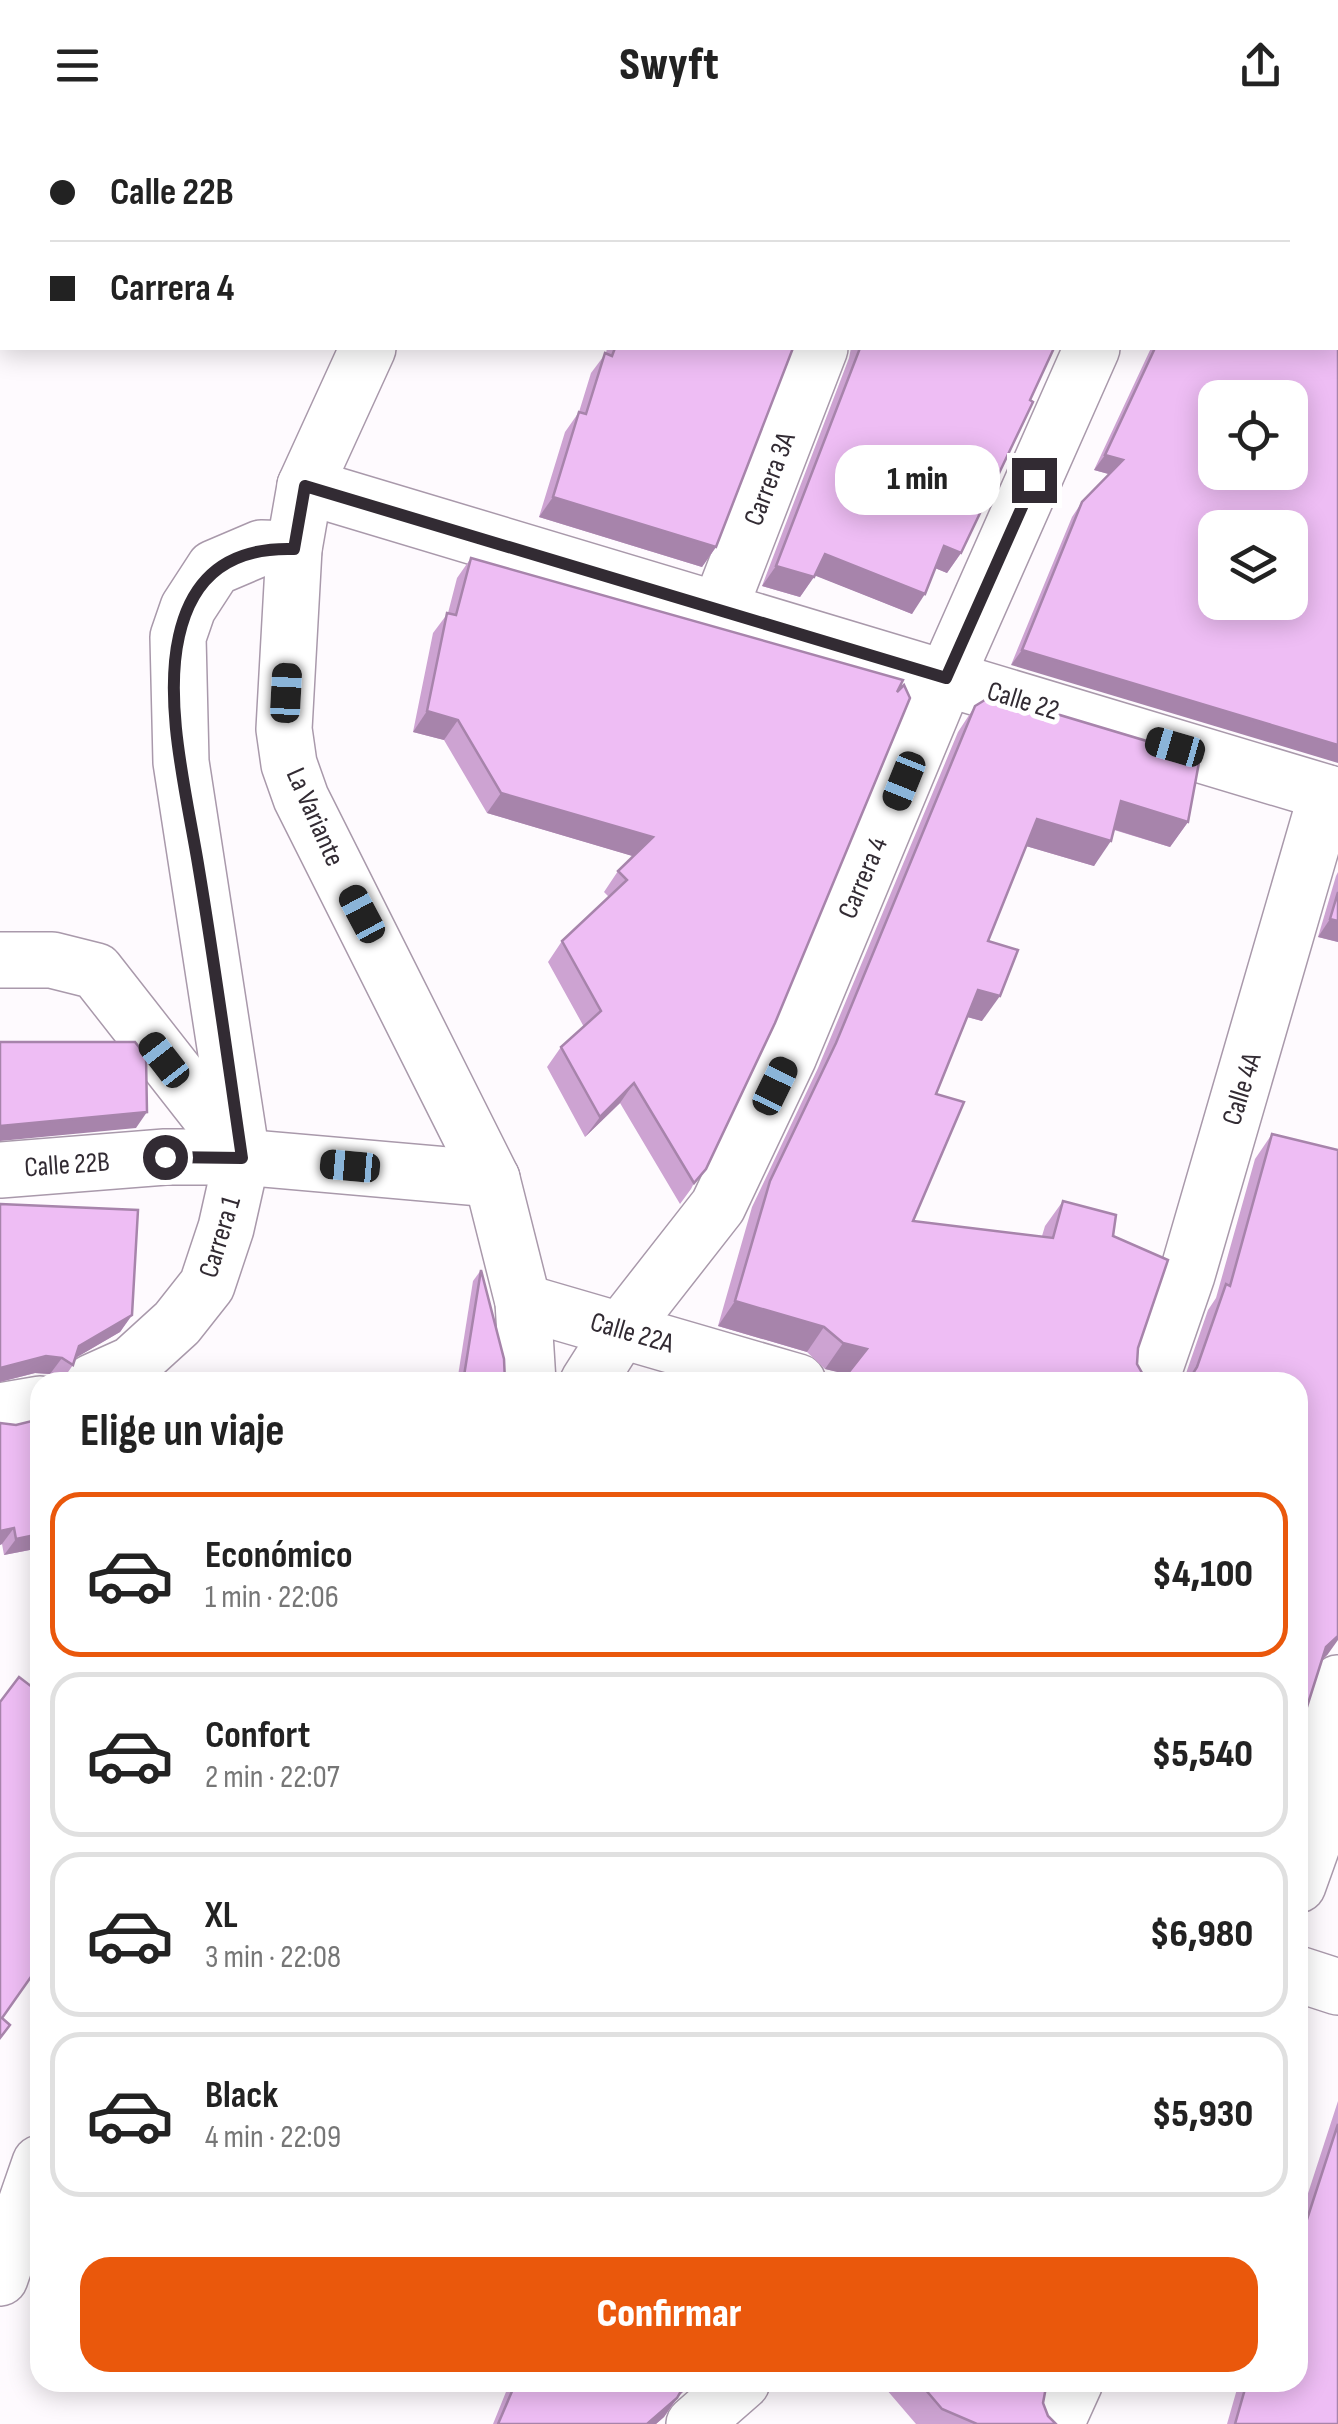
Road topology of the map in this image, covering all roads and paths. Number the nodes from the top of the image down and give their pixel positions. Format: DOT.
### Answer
graph roads {
  1 [pos="367,350"];
  2 [pos="819,350"];
  3 [pos="1091,350"];
  4 [pos="305,486"];
  5 [pos="294,549"];
  6 [pos="720,610"];
  7 [pos="946,678"];
  8 [pos="1332,794"];
  9 [pos="0,960"];
  10 [pos="242,1158"];
  11 [pos="0,1170"];
  12 [pos="492,1179"];
  13 [pos="523,1302"];
  14 [pos="622,1330"];
  15 [pos="114,1372"];
  16 [pos="527,1372"];
  17 [pos="595,1372"];
  18 [pos="764,1372"];
  19 [pos="1153,1372"];
  20 [pos="30,1406"];
  21 [pos="0,1411"];
  22 [pos="1338,1683"];
  23 [pos="1308,1768"];
  24 [pos="1338,1772"];
  25 [pos="1308,1858"];
  26 [pos="1308,1977"];
  27 [pos="1338,1987"];
  28 [pos="30,2192"];
  29 [pos="0,2278"];
  30 [pos="731,2392"];
  31 [pos="1070,2392"];
  32 [pos="1102,2392"];
  33 [pos="694,2424"];
  34 [pos="1056,2424"];
  35 [pos="1091,2424"];
  1 -- 4 [label="street, La Variante"];
  2 -- 6 [label="street, Carrera 3A"];
  3 -- 7 [label="street, Carrera 4"];
  4 -- 5 [label="street, La Variante"];
  4 -- 6 [label="street, Calle 22"];
  5 -- 10 [label="street, Carrera 1"];
  5 -- 12 [label="street, La Variante"];
  6 -- 7 [label="street, Calle 22"];
  7 -- 8 [label="street, Calle 22"];
  7 -- 14 [label="street, Carrera 4"];
  8 -- 19 [label="street, Calle 4A"];
  9 -- 10 [label="street, Carrera 1"];
  10 -- 11 [label="street, Calle 22B"];
  10 -- 12 [label="street, Calle 22B"];
  10 -- 15 [label="street, Carrera 1"];
  12 -- 13 [label="street, La Variante"];
  13 -- 14 [label="street, Calle 22A"];
  13 -- 16 [label="street, La Variante"];
  14 -- 17 [label="street, Carrera 4"];
  14 -- 18 [label="street, Calle 22A"];
  20 -- 21 [label="street"];
  22 -- 23 [label="street"];
  24 -- 25 [label="street"];
  26 -- 27 [label="street"];
  28 -- 29 [label="street"];
  30 -- 33 [label="street"];
  31 -- 34 [label="street"];
  32 -- 35 [label="street"];
}
